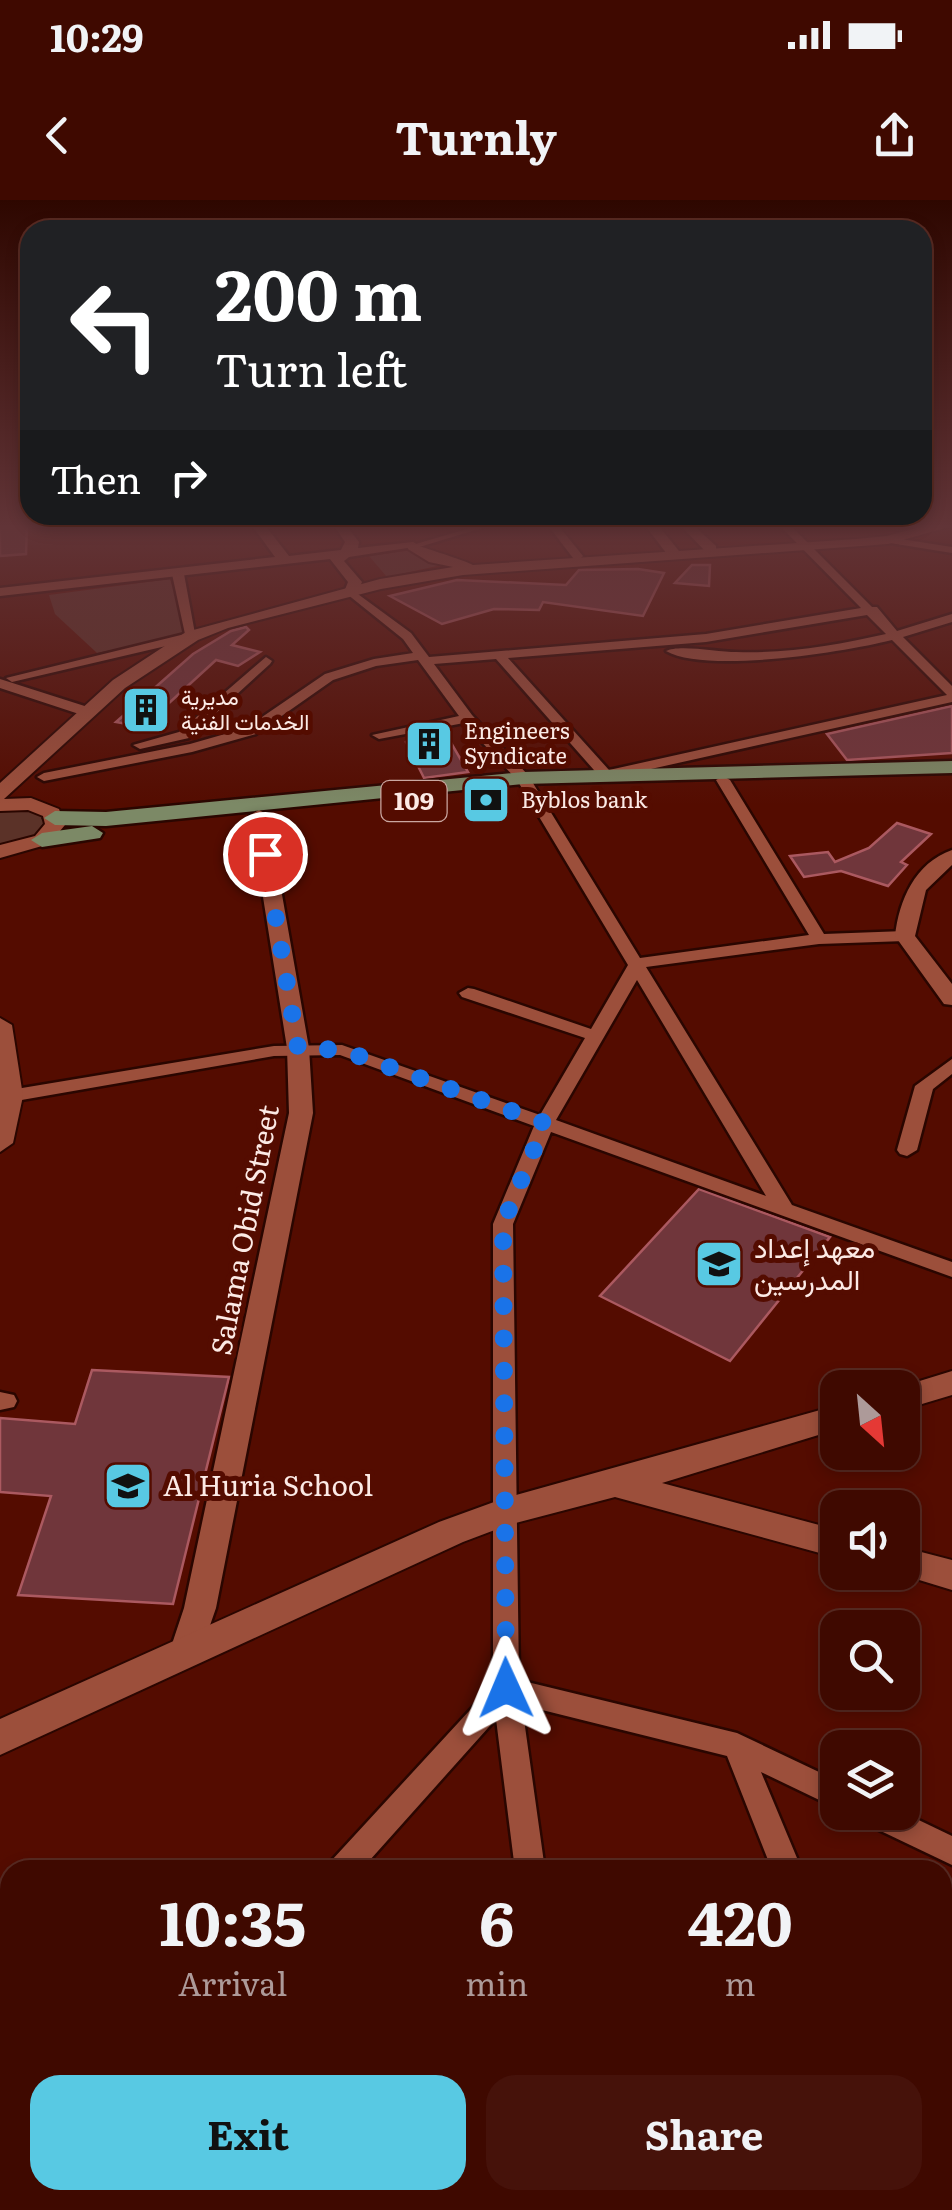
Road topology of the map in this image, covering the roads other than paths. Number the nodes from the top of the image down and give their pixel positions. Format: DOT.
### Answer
graph roads {
  1 [pos="188,618"];
  2 [pos="258,618"];
  3 [pos="383,618"];
  4 [pos="831,618"];
  5 [pos="880,618"];
  6 [pos="952,618"];
  7 [pos="897,635"];
  8 [pos="192,636"];
  9 [pos="641,644"];
  10 [pos="497,653"];
  11 [pos="424,658"];
  12 [pos="266,661"];
  13 [pos="3,679"];
  14 [pos="952,696"];
  15 [pos="88,712"];
  16 [pos="467,718"];
  17 [pos="379,735"];
  18 [pos="58,745"];
  19 [pos="952,767"];
  20 [pos="45,772"];
  21 [pos="788,774"];
  22 [pos="606,775"];
  23 [pos="723,780"];
  24 [pos="526,784"];
  25 [pos="0,794"];
  26 [pos="0,804"];
  27 [pos="48,812"];
  28 [pos="259,815"];
  29 [pos="42,840"];
  30 [pos="8,851"];
  31 [pos="952,856"];
  32 [pos="0,873"];
  33 [pos="905,936"];
  34 [pos="819,939"];
  35 [pos="638,963"];
  36 [pos="468,992"];
  37 [pos="952,999"];
  38 [pos="0,1025"];
  39 [pos="596,1036"];
  40 [pos="298,1048"];
  41 [pos="952,1066"];
  42 [pos="10,1096"];
  43 [pos="545,1123"];
  44 [pos="0,1144"];
  45 [pos="906,1150"];
  46 [pos="785,1210"];
  47 [pos="952,1270"];
  48 [pos="952,1383"];
  49 [pos="920,1393"];
  50 [pos="820,1423"];
  51 [pos="614,1484"];
  52 [pos="505,1512"];
  53 [pos="820,1539"];
  54 [pos="920,1566"];
  55 [pos="952,1575"];
  56 [pos="185,1653"];
  57 [pos="506,1688"];
  58 [pos="0,1738"];
  59 [pos="736,1746"];
  60 [pos="820,1787"];
  61 [pos="909,1830"];
  62 [pos="952,1851"];
  63 [pos="351,1860"];
  64 [pos="529,1860"];
  65 [pos="783,1860"];
  1 -- 8 [label="street"];
  2 -- 8 [label="main road"];
  3 -- 11 [label="street"];
  4 -- 9 [label="street"];
  5 -- 7 [label="street"];
  6 -- 7 [label="street"];
  7 -- 9 [label="street"];
  7 -- 14 [label="street"];
  8 -- 13 [label="street"];
  8 -- 15 [label="main road"];
  9 -- 10 [label="street"];
  10 -- 11 [label="street"];
  10 -- 22 [label="street"];
  11 -- 16 [label="street"];
  11 -- 20 [label="street"];
  12 -- 20 [label="street"];
  13 -- 15 [label="street"];
  14 -- 22 [label="street"];
  15 -- 18 [label="main road"];
  16 -- 17 [label="street"];
  16 -- 24 [label="street"];
  18 -- 20 [label="main road"];
  18 -- 25 [label="main road"];
  19 -- 21 [label="main road, 109"];
  20 -- 27 [label="main road"];
  21 -- 22 [label="main road"];
  21 -- 23 [label="main road, 109"];
  22 -- 24 [label="main road"];
  23 -- 24 [label="main road, 109"];
  23 -- 34 [label="street"];
  24 -- 27 [label="main road"];
  24 -- 28 [label="main road, 109"];
  24 -- 35 [label="street"];
  26 -- 27 [label="main road"];
  27 -- 29 [label="main road"];
  28 -- 29 [label="main road, 109"];
  28 -- 40 [label="street, Salama Obid Street"];
  29 -- 30 [label="main road"];
  30 -- 32 [label="main road"];
  31 -- 33 [label="street"];
  33 -- 34 [label="street"];
  33 -- 37 [label="street"];
  34 -- 35 [label="street"];
  35 -- 39 [label="street"];
  35 -- 46 [label="street"];
  36 -- 39 [label="street"];
  38 -- 42 [label="main road"];
  39 -- 43 [label="street"];
  40 -- 42 [label="street"];
  40 -- 43 [label="street"];
  40 -- 56 [label="street, Salama Obid Street"];
  41 -- 45 [label="street"];
  42 -- 44 [label="main road"];
  43 -- 46 [label="street"];
  43 -- 52 [label="street"];
  46 -- 47 [label="street"];
  48 -- 49 [label="main road"];
  50 -- 51 [label="main road"];
  51 -- 52 [label="main road"];
  51 -- 53 [label="main road"];
  52 -- 56 [label="main road"];
  52 -- 57 [label="street"];
  54 -- 55 [label="main road"];
  56 -- 58 [label="main road"];
  57 -- 59 [label="street"];
  57 -- 63 [label="street"];
  57 -- 64 [label="street"];
  59 -- 60 [label="street"];
  59 -- 65 [label="street"];
  61 -- 62 [label="street"];
}
